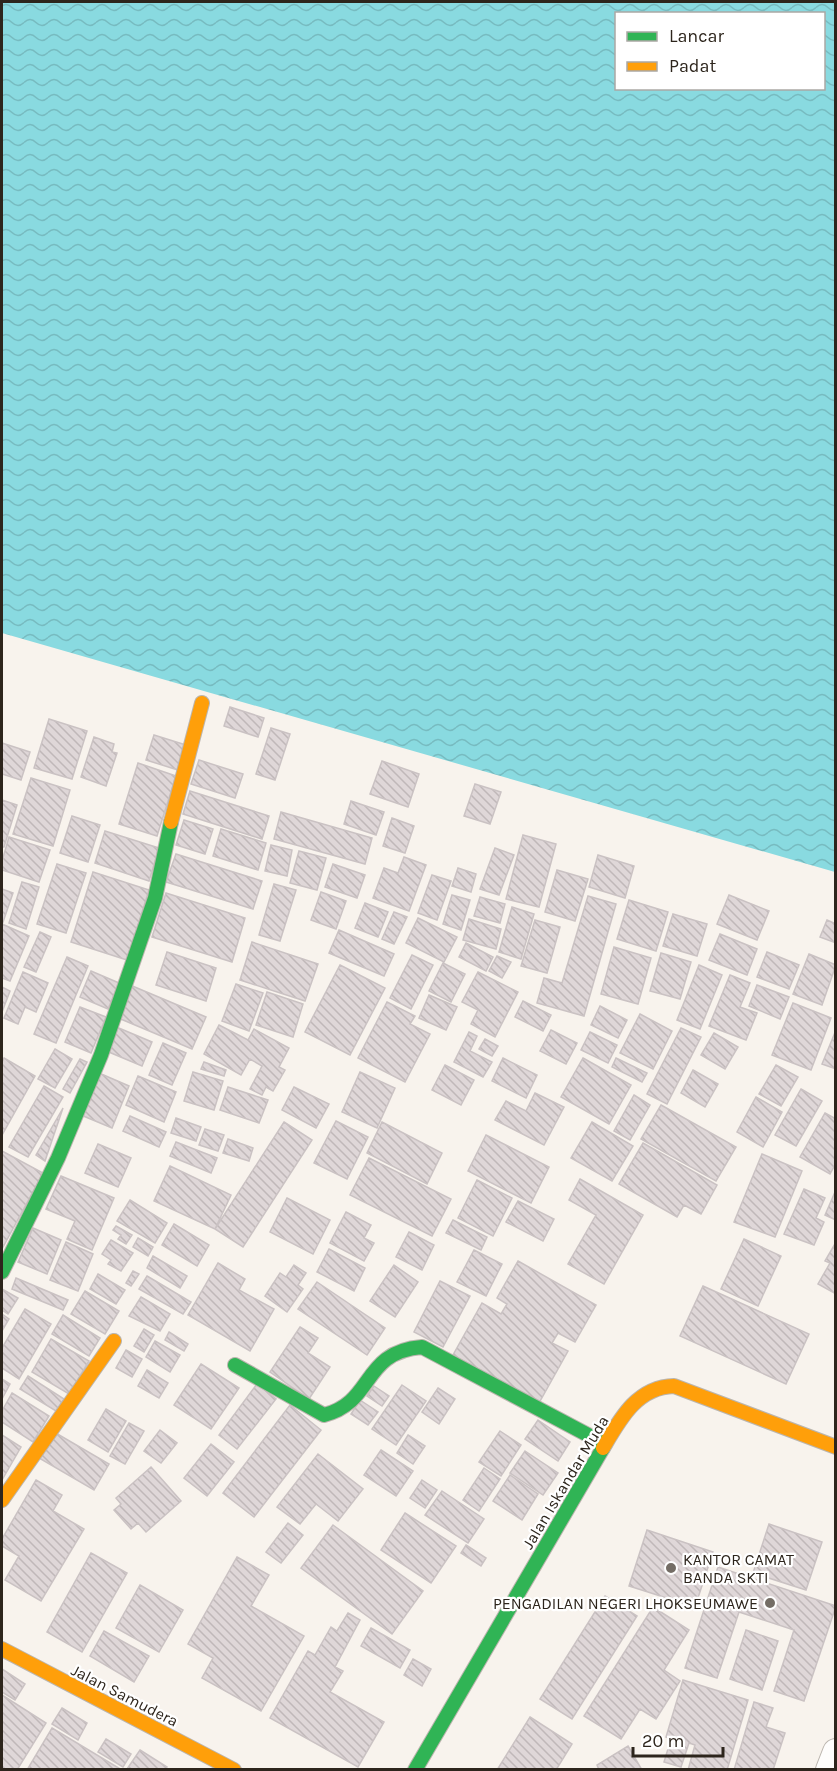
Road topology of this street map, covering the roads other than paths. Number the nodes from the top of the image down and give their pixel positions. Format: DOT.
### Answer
graph roads {
  1 [pos="202,703"];
  2 [pos="2,1272"];
  3 [pos="114,1341"];
  4 [pos="234,1365"];
  5 [pos="605,1444"];
  6 [pos="836,1447"];
  7 [pos="2,1500"];
  8 [pos="2,1649"];
  9 [pos="836,1752"];
  10 [pos="234,1770"];
  11 [pos="415,1770"];
  12 [pos="829,1770"];
  1 -- 2 [label="street"];
  3 -- 7 [label="street"];
  4 -- 5 [label="street"];
  5 -- 6 [label="street, Jalan Iskandar Muda"];
  5 -- 11 [label="street, Jalan Iskandar Muda"];
  8 -- 10 [label="street, Jalan Samudera"];
  9 -- 12 [label="street"];
}
